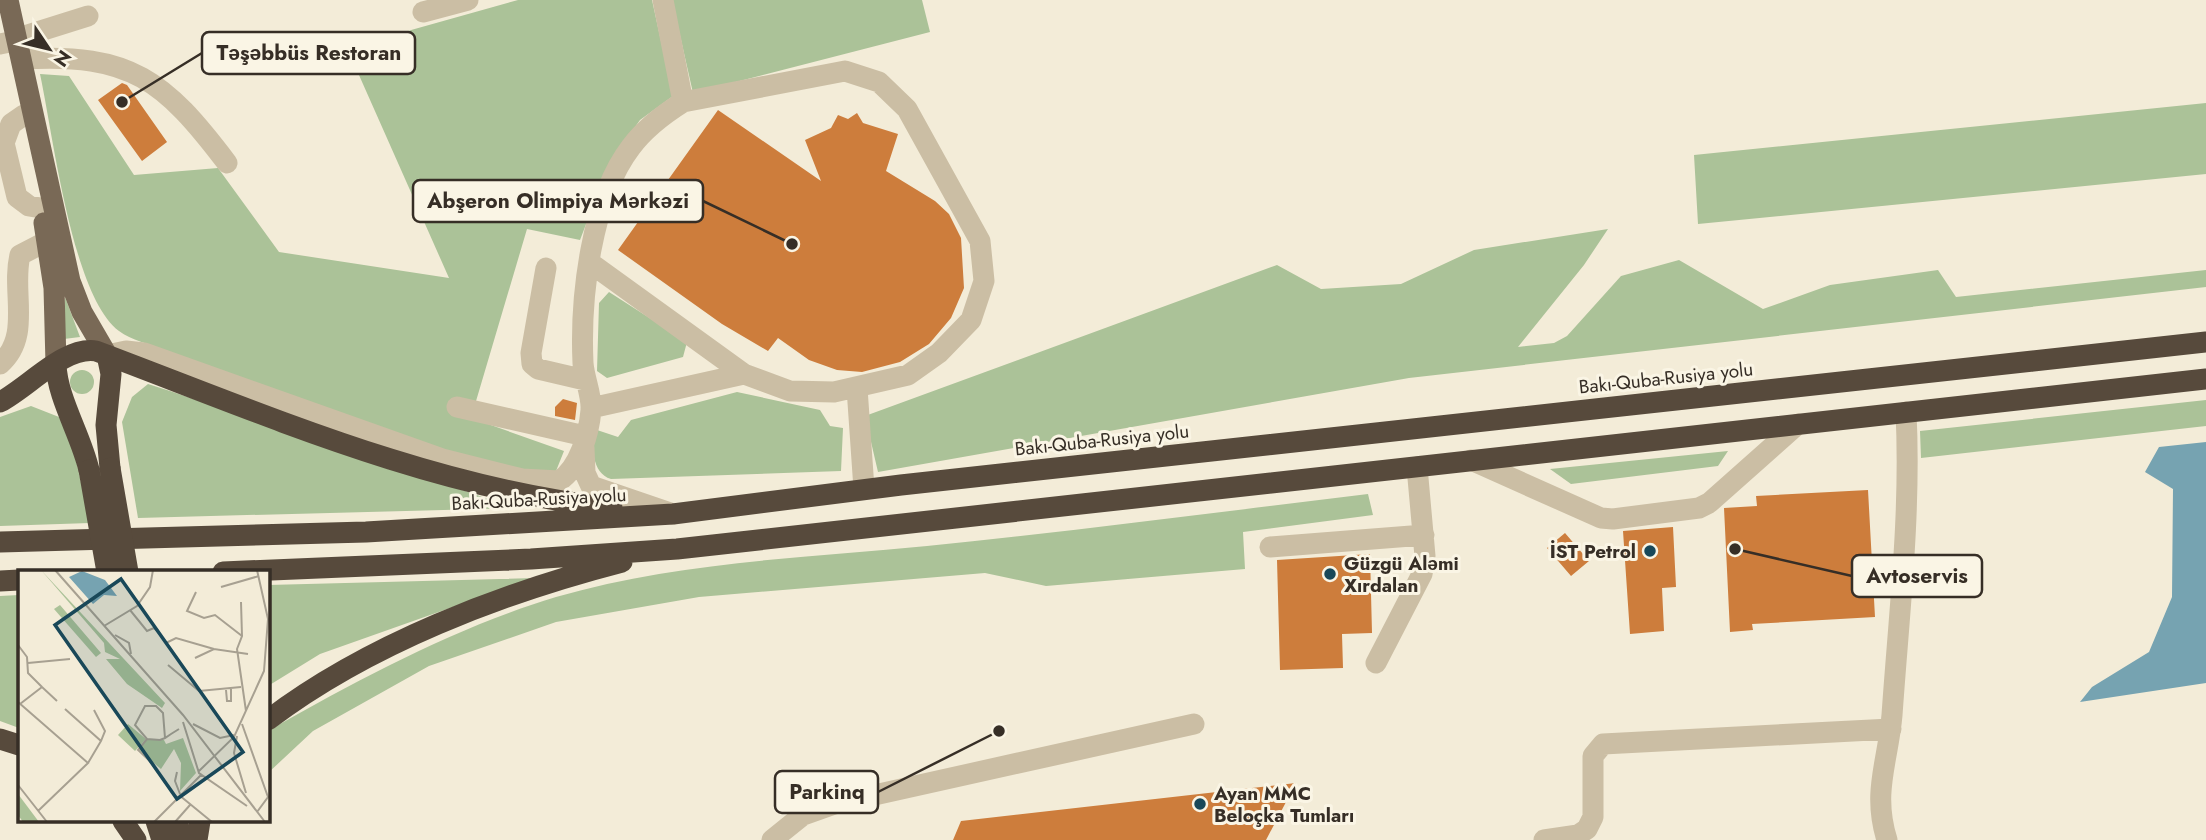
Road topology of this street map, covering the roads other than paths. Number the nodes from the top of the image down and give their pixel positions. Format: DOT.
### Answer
graph roads {
  1 [pos="6,0"];
  2 [pos="468,0"];
  3 [pos="663,0"];
  4 [pos="423,12"];
  5 [pos="88,16"];
  6 [pos="13,46"];
  7 [pos="683,102"];
  8 [pos="227,163"];
  9 [pos="47,207"];
  10 [pos="47,242"];
  11 [pos="589,262"];
  12 [pos="546,268"];
  13 [pos="9,274"];
  14 [pos="2206,342"];
  15 [pos="107,355"];
  16 [pos="0,364"];
  17 [pos="56,364"];
  18 [pos="744,373"];
  19 [pos="2206,379"];
  20 [pos="585,380"];
  21 [pos="857,388"];
  22 [pos="0,402"];
  23 [pos="457,407"];
  24 [pos="591,408"];
  25 [pos="1906,412"];
  26 [pos="1798,424"];
  27 [pos="585,436"];
  28 [pos="1471,460"];
  29 [pos="1417,467"];
  30 [pos="100,469"];
  31 [pos="864,489"];
  32 [pos="673,514"];
  33 [pos="1424,534"];
  34 [pos="0,542"];
  35 [pos="1270,547"];
  36 [pos="677,549"];
  37 [pos="107,570"];
  38 [pos="127,570"];
  39 [pos="270,570"];
  40 [pos="18,580"];
  41 [pos="0,581"];
  42 [pos="1376,663"];
  43 [pos="270,718"];
  44 [pos="1194,724"];
  45 [pos="1891,729"];
  46 [pos="0,739"];
  47 [pos="18,745"];
  48 [pos="124,822"];
  49 [pos="156,822"];
  50 [pos="177,822"];
  51 [pos="200,822"];
  52 [pos="136,840"];
  53 [pos="162,840"];
  54 [pos="182,840"];
  55 [pos="197,840"];
  56 [pos="772,840"];
  57 [pos="1544,840"];
  58 [pos="1888,840"];
  1 -- 6 [label="main road"];
  2 -- 4 [label="lane"];
  3 -- 7 [label="lane"];
  5 -- 6 [label="lane"];
  6 -- 8 [label="lane"];
  6 -- 9 [label="main road"];
  7 -- 11 [label="lane"];
  7 -- 21 [label="lane"];
  9 -- 10 [label="main road"];
  9 -- 15 [label="main road"];
  10 -- 13 [label="lane"];
  10 -- 17 [label="main road"];
  11 -- 18 [label="lane"];
  11 -- 20 [label="lane"];
  12 -- 20 [label="lane"];
  13 -- 16 [label="lane"];
  14 -- 31 [label="highway, Bakı-Quba-Rusiya yolu"];
  15 -- 17 [label="highway"];
  15 -- 27 [label="lane"];
  15 -- 30 [label="highway"];
  15 -- 32 [label="highway"];
  17 -- 22 [label="highway"];
  17 -- 30 [label="highway"];
  18 -- 21 [label="lane"];
  18 -- 24 [label="lane"];
  19 -- 25 [label="highway"];
  20 -- 24 [label="lane"];
  21 -- 31 [label="lane"];
  23 -- 27 [label="lane"];
  24 -- 27 [label="lane"];
  25 -- 26 [label="highway"];
  25 -- 45 [label="lane"];
  26 -- 28 [label="highway"];
  26 -- 28 [label="lane"];
  27 -- 32 [label="lane"];
  28 -- 29 [label="highway"];
  29 -- 33 [label="lane"];
  29 -- 36 [label="highway"];
  30 -- 37 [label="highway, bridge"];
  30 -- 38 [label="highway, bridge"];
  31 -- 32 [label="highway, Bakı-Quba-Rusiya yolu"];
  32 -- 34 [label="highway, Bakı-Quba-Rusiya yolu"];
  33 -- 35 [label="lane"];
  33 -- 42 [label="lane"];
  36 -- 39 [label="highway"];
  36 -- 43 [label="highway"];
  40 -- 41 [label="highway"];
  44 -- 56 [label="lane"];
  45 -- 57 [label="lane"];
  45 -- 58 [label="lane"];
  46 -- 47 [label="highway"];
  48 -- 52 [label="highway"];
  49 -- 53 [label="highway"];
  50 -- 54 [label="highway"];
  51 -- 55 [label="highway"];
}
